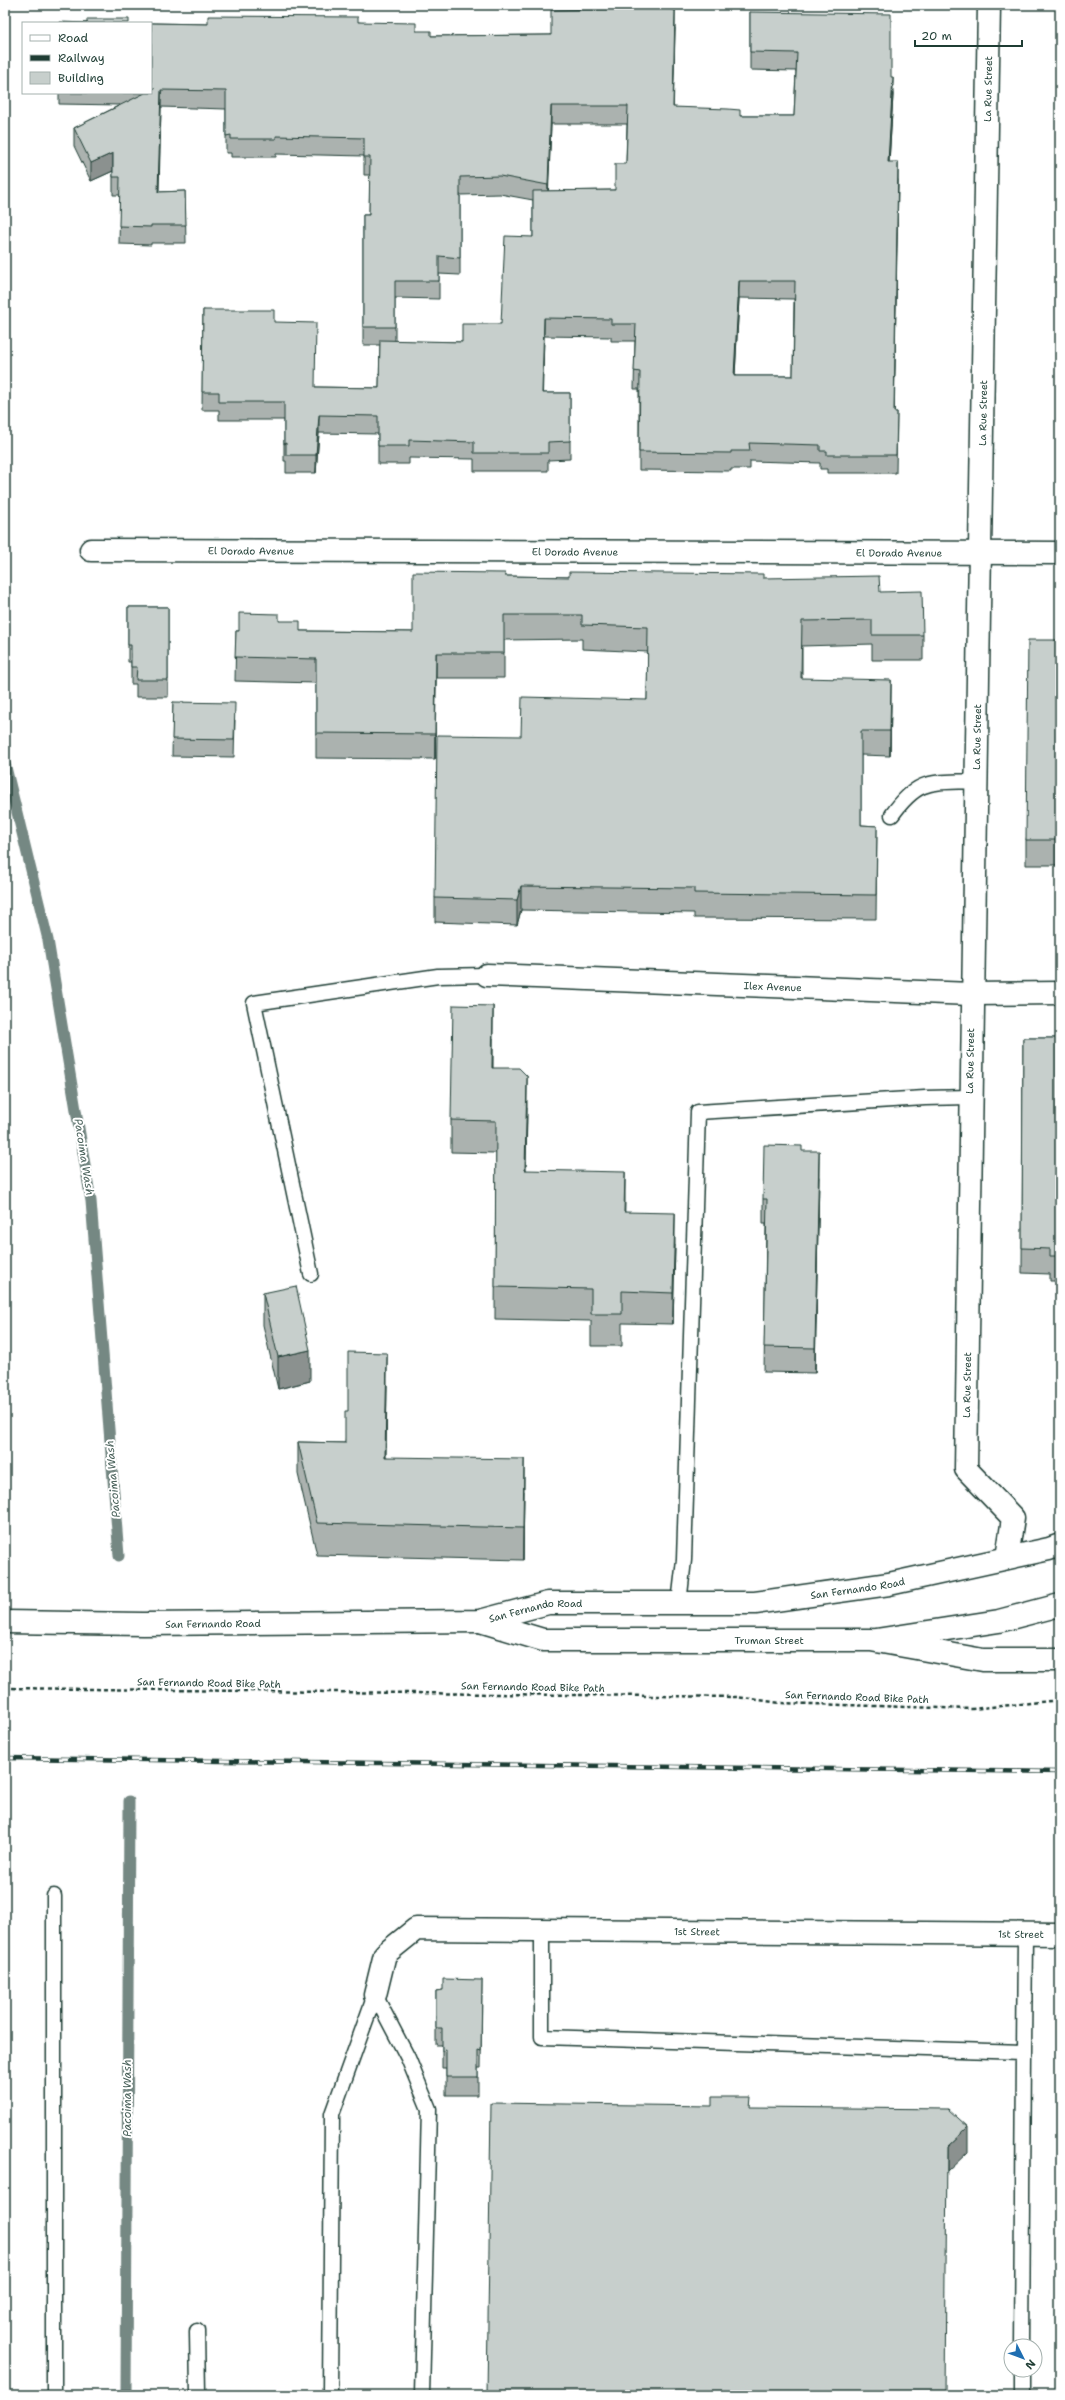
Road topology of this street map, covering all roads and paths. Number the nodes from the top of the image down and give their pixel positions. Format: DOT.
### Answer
graph roads {
  1 [pos="989,5"];
  2 [pos="91,550"];
  3 [pos="981,552"];
  4 [pos="1060,553"];
  5 [pos="976,781"];
  6 [pos="892,815"];
  7 [pos="487,975"];
  8 [pos="1060,993"];
  9 [pos="971,994"];
  10 [pos="970,1097"];
  11 [pos="311,1274"];
  12 [pos="1060,1545"];
  13 [pos="1007,1558"];
  14 [pos="679,1603"];
  15 [pos="1060,1605"];
  16 [pos="480,1621"];
  17 [pos="5,1622"];
  18 [pos="870,1640"];
  19 [pos="1060,1660"];
  20 [pos="5,1688"];
  21 [pos="1060,1700"];
  22 [pos="54,1896"];
  23 [pos="542,1929"];
  24 [pos="1060,1934"];
  25 [pos="1025,1935"];
  26 [pos="375,1995"];
  27 [pos="1024,2052"];
  28 [pos="197,2332"];
  29 [pos="1022,2338"];
  30 [pos="1021,2378"];
  31 [pos="54,2395"];
  32 [pos="198,2395"];
  33 [pos="330,2395"];
  34 [pos="422,2395"];
  35 [pos="1021,2395"];
  1 -- 3 [label="street, La Rue Street"];
  2 -- 3 [label="street, El Dorado Avenue"];
  3 -- 4 [label="street, El Dorado Avenue"];
  3 -- 5 [label="street, La Rue Street"];
  5 -- 6 [label="lane"];
  5 -- 9 [label="street, La Rue Street"];
  7 -- 9 [label="street, Ilex Avenue"];
  7 -- 11 [label="lane"];
  8 -- 9 [label="street, Ilex Avenue"];
  9 -- 10 [label="street, La Rue Street"];
  10 -- 13 [label="street, La Rue Street"];
  10 -- 14 [label="lane"];
  12 -- 13 [label="street, San Fernando Road"];
  13 -- 14 [label="street, San Fernando Road"];
  14 -- 16 [label="street, San Fernando Road"];
  15 -- 18 [label="street"];
  16 -- 17 [label="street, San Fernando Road"];
  16 -- 18 [label="street, Truman Street"];
  18 -- 19 [label="street, Truman Street"];
  20 -- 21 [label="path, San Fernando Road Bike Path"];
  22 -- 31 [label="lane"];
  23 -- 25 [label="street, 1st Street"];
  23 -- 26 [label="street, 1st Street"];
  23 -- 27 [label="lane"];
  24 -- 25 [label="street, 1st Street"];
  25 -- 27 [label="lane"];
  26 -- 33 [label="lane"];
  26 -- 34 [label="lane"];
  27 -- 29 [label="lane"];
  28 -- 32 [label="lane"];
  30 -- 35 [label="lane"];
}
